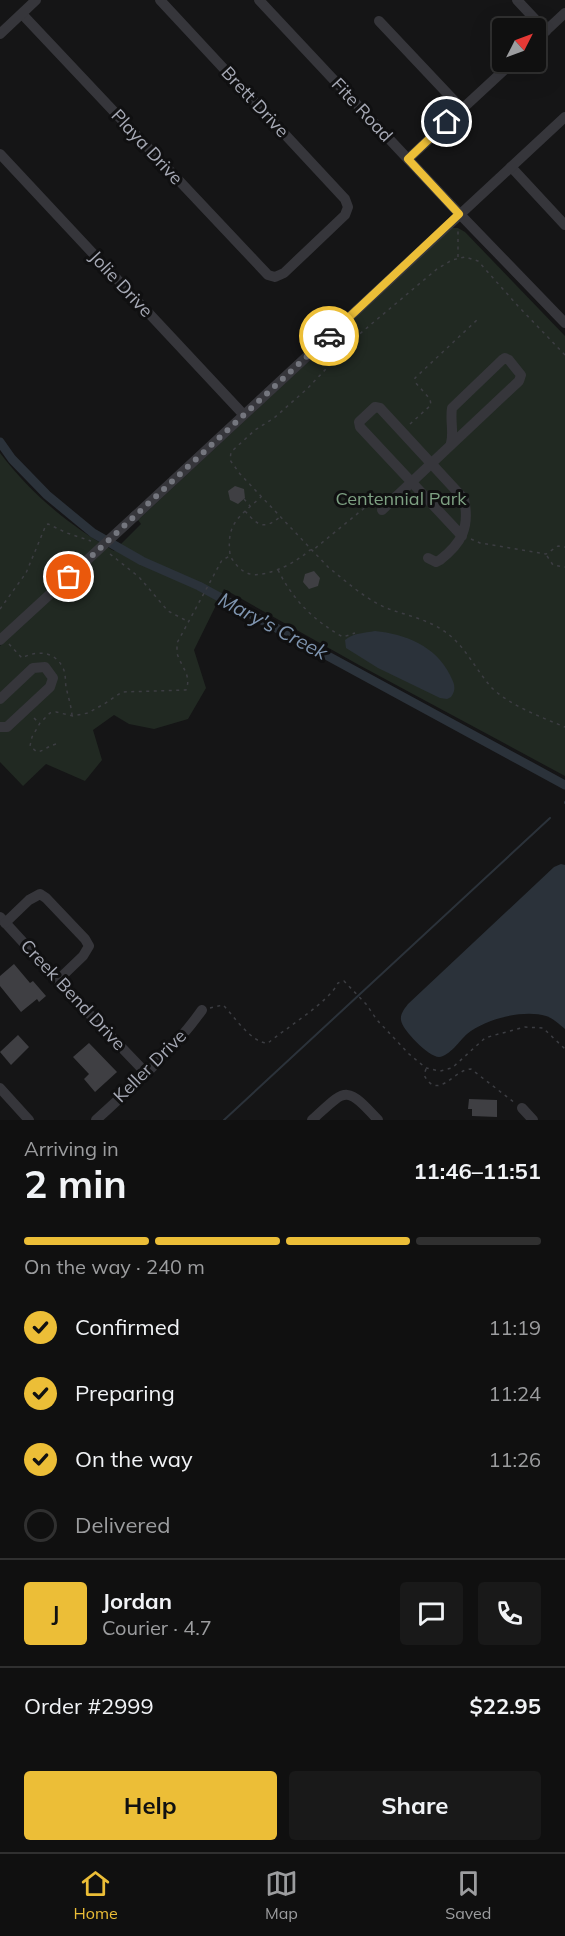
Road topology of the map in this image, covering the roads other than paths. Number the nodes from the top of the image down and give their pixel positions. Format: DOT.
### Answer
graph roads {
  1 [pos="36,0"];
  2 [pos="160,0"];
  3 [pos="259,0"];
  4 [pos="517,0"];
  5 [pos="565,13"];
  6 [pos="22,14"];
  7 [pos="534,18"];
  8 [pos="379,21"];
  9 [pos="546,31"];
  10 [pos="0,34"];
  11 [pos="502,72"];
  12 [pos="462,109"];
  13 [pos="565,117"];
  14 [pos="0,154"];
  15 [pos="408,159"];
  16 [pos="511,167"];
  17 [pos="561,212"];
  18 [pos="459,214"];
  19 [pos="565,225"];
  20 [pos="276,277"];
  21 [pos="565,322"];
  22 [pos="243,414"];
  23 [pos="451,443"];
  24 [pos="431,463"];
  25 [pos="411,482"];
  26 [pos="381,510"];
  27 [pos="462,536"];
  28 [pos="428,558"];
  29 [pos="0,640"];
  30 [pos="3,691"];
  31 [pos="0,727"];
  32 [pos="3,920"];
  33 [pos="58,980"];
  34 [pos="202,1010"];
  35 [pos="146,1073"];
  36 [pos="0,1088"];
  37 [pos="522,1108"];
  38 [pos="29,1120"];
  39 [pos="96,1120"];
  40 [pos="312,1120"];
  41 [pos="378,1120"];
  42 [pos="533,1120"];
  1 -- 6 [label="street"];
  2 -- 20 [label="street, Brett Drive"];
  3 -- 15 [label="street, Fite Road"];
  4 -- 7 [label="street"];
  5 -- 9 [label="street"];
  6 -- 10 [label="street"];
  6 -- 20 [label="street, Playa Drive"];
  8 -- 12 [label="street"];
  11 -- 12 [label="street"];
  12 -- 15 [label="street"];
  13 -- 16 [label="street"];
  14 -- 22 [label="street, Jolie Drive"];
  15 -- 18 [label="street, Fite Road"];
  16 -- 17 [label="street"];
  16 -- 18 [label="street"];
  17 -- 19 [label="street"];
  18 -- 21 [label="street, Fite Road"];
  18 -- 22 [label="street"];
  22 -- 29 [label="street, bridge"];
  23 -- 23 [label="street"];
  23 -- 24 [label="street"];
  24 -- 25 [label="street"];
  24 -- 25 [label="street"];
  24 -- 27 [label="street"];
  25 -- 26 [label="street"];
  25 -- 27 [label="street"];
  27 -- 28 [label="street"];
  30 -- 31 [label="street"];
  32 -- 33 [label="street, Creek Bend Drive"];
  32 -- 33 [label="street"];
  33 -- 35 [label="street, Creek Bend Drive"];
  34 -- 35 [label="street, Keller Drive"];
  35 -- 39 [label="street, Keller Drive"];
  36 -- 38 [label="street"];
  37 -- 42 [label="street"];
  40 -- 41 [label="street"];
}
